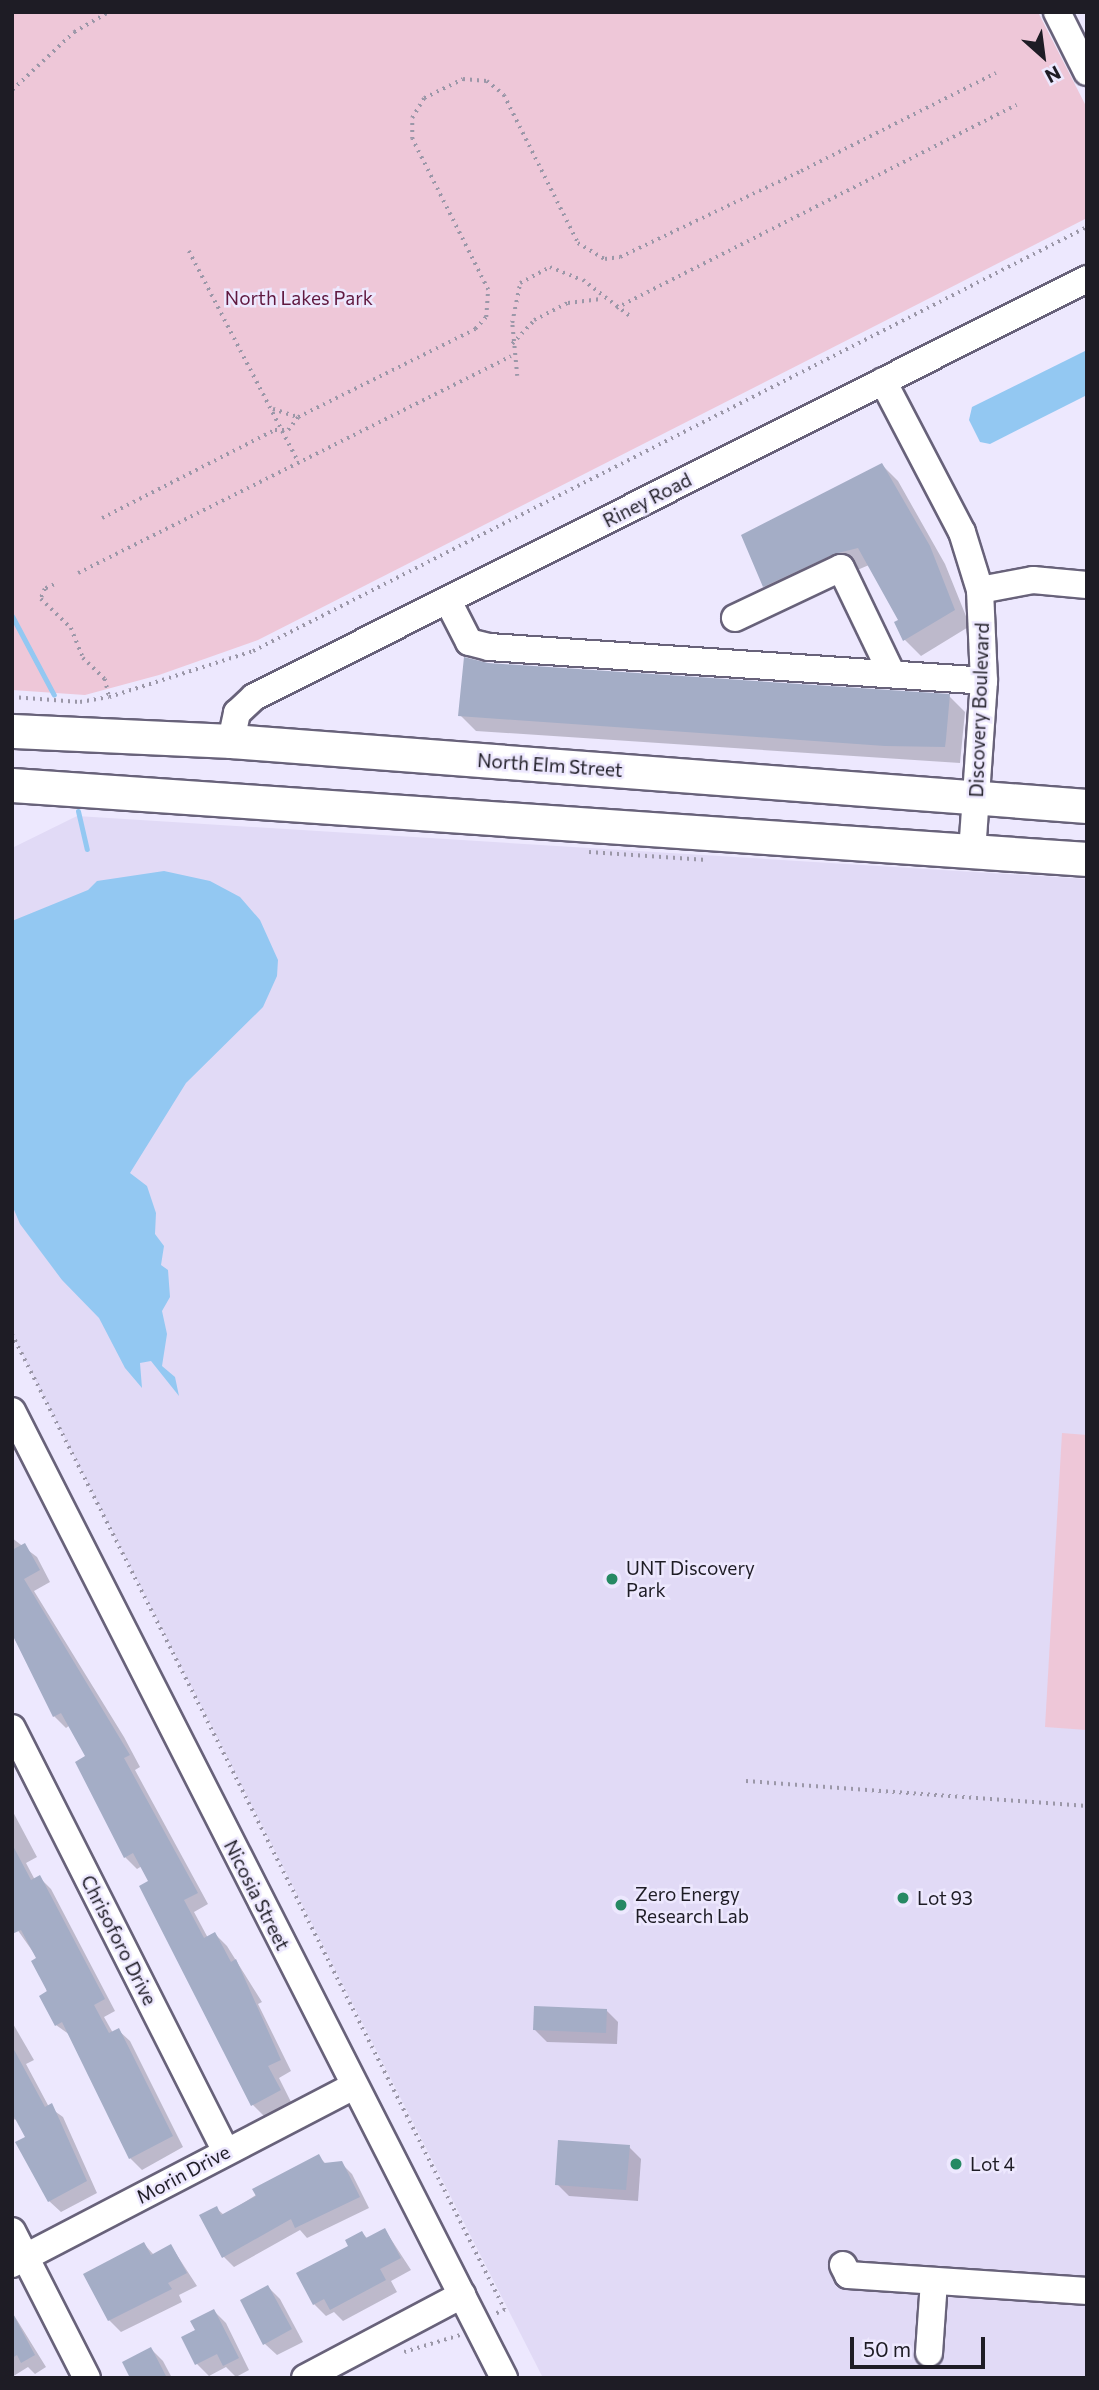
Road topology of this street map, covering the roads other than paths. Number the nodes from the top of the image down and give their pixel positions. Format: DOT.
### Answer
graph roads {
  1 [pos="1057,12"];
  2 [pos="1087,72"];
  3 [pos="1087,279"];
  4 [pos="883,381"];
  5 [pos="1087,585"];
  6 [pos="980,590"];
  7 [pos="448,601"];
  8 [pos="735,618"];
  9 [pos="892,674"];
  10 [pos="984,681"];
  11 [pos="12,731"];
  12 [pos="231,741"];
  13 [pos="12,785"];
  14 [pos="976,798"];
  15 [pos="1087,806"];
  16 [pos="972,852"];
  17 [pos="1087,859"];
  18 [pos="12,1411"];
  19 [pos="12,1728"];
  20 [pos="354,2086"];
  21 [pos="226,2151"];
  22 [pos="12,2231"];
  23 [pos="19,2261"];
  24 [pos="843,2265"];
  25 [pos="934,2282"];
  26 [pos="1087,2291"];
  27 [pos="461,2295"];
  28 [pos="929,2353"];
  29 [pos="338,2370"];
  30 [pos="87,2378"];
  31 [pos="305,2378"];
  32 [pos="505,2378"];
  1 -- 2 [label="street"];
  3 -- 4 [label="street, Riney Road"];
  4 -- 6 [label="street, Discovery Boulevard"];
  4 -- 7 [label="street, Riney Road"];
  5 -- 6 [label="street"];
  6 -- 10 [label="street, Discovery Boulevard"];
  7 -- 9 [label="street"];
  7 -- 12 [label="street, Riney Road"];
  8 -- 9 [label="street"];
  9 -- 10 [label="street"];
  10 -- 14 [label="street, Discovery Boulevard"];
  11 -- 12 [label="main road, North Elm Street"];
  12 -- 14 [label="main road, North Elm Street"];
  13 -- 16 [label="main road"];
  14 -- 15 [label="main road, North Elm Street"];
  14 -- 16 [label="street, Discovery Boulevard"];
  16 -- 17 [label="main road"];
  18 -- 20 [label="street, Nicosia Street"];
  19 -- 21 [label="street, Chrisoforo Drive"];
  20 -- 21 [label="street, Morin Drive"];
  20 -- 27 [label="street, Nicosia Street"];
  21 -- 23 [label="street, Morin Drive"];
  22 -- 23 [label="street"];
  23 -- 30 [label="street"];
  24 -- 25 [label="street"];
  25 -- 26 [label="street"];
  25 -- 28 [label="street"];
  27 -- 29 [label="street"];
  27 -- 32 [label="street, Nicosia Street"];
  29 -- 31 [label="street"];
}
